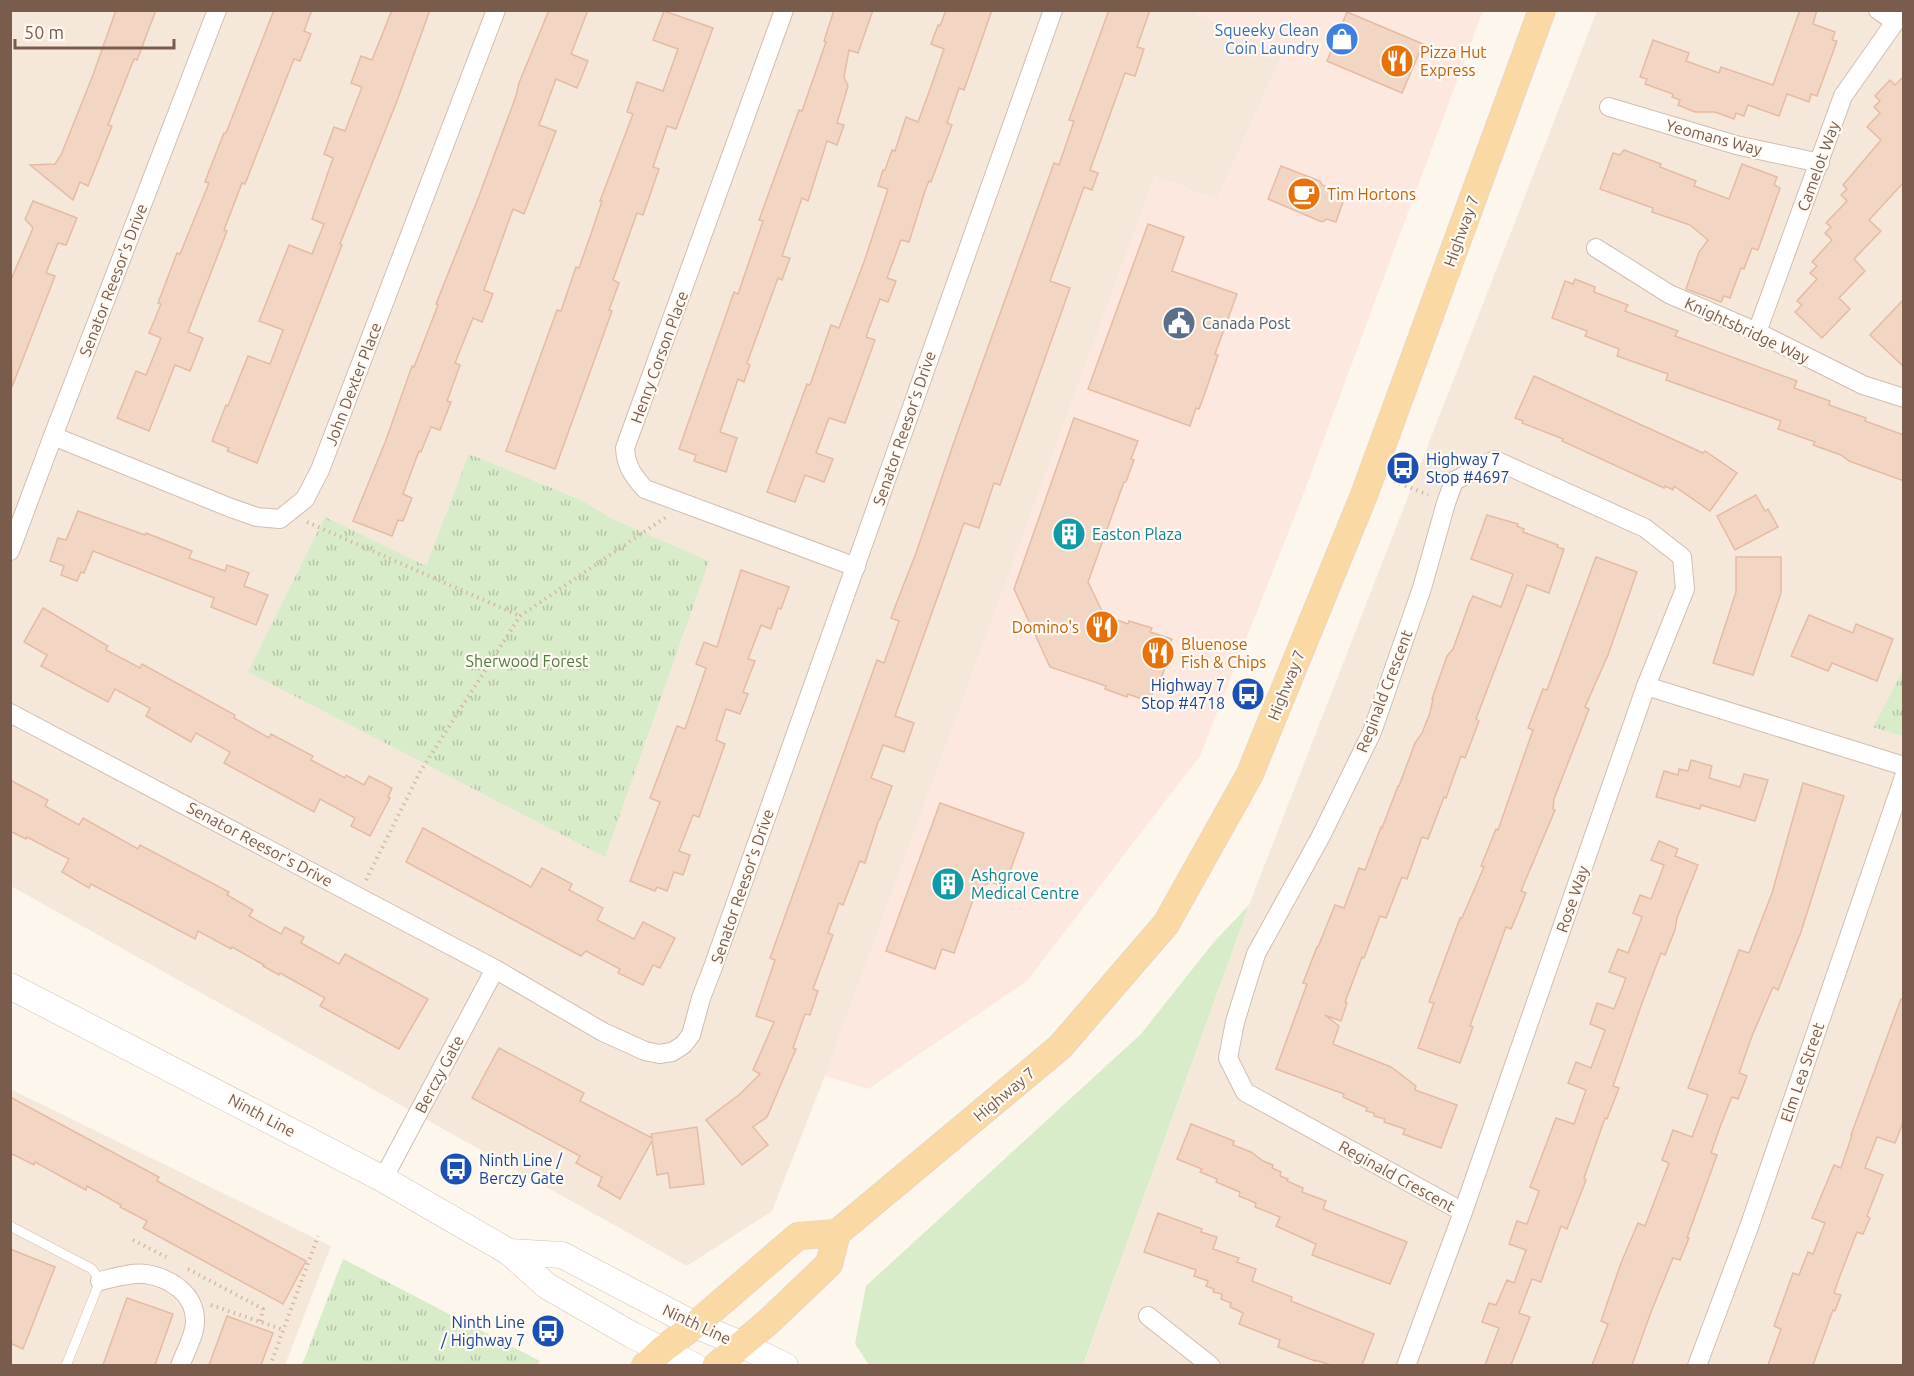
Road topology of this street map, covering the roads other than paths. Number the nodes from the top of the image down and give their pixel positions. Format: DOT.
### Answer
graph roads {
  1 [pos="217,10"];
  2 [pos="496,10"];
  3 [pos="784,10"];
  4 [pos="1053,10"];
  5 [pos="1542,10"];
  6 [pos="1878,10"];
  7 [pos="1899,17"];
  8 [pos="1609,107"];
  9 [pos="1820,163"];
  10 [pos="1596,248"];
  11 [pos="1757,332"];
  12 [pos="1904,398"];
  13 [pos="53,436"];
  14 [pos="10,551"];
  15 [pos="856,567"];
  16 [pos="1646,686"];
  17 [pos="10,713"];
  18 [pos="1904,766"];
  19 [pos="1904,777"];
  20 [pos="495,969"];
  21 [pos="10,986"];
  22 [pos="383,1179"];
  23 [pos="1463,1212"];
  24 [pos="10,1226"];
  25 [pos="837,1233"];
  26 [pos="509,1252"];
  27 [pos="100,1281"];
  28 [pos="1148,1316"];
  29 [pos="695,1325"];
  30 [pos="741,1344"];
  31 [pos="653,1358"];
  32 [pos="66,1365"];
  33 [pos="180,1365"];
  34 [pos="694,1365"];
  35 [pos="716,1365"];
  36 [pos="784,1365"];
  37 [pos="1211,1365"];
  38 [pos="1406,1365"];
  39 [pos="1697,1365"];
  1 -- 13 [label="street, Senator Reesor's Drive"];
  2 -- 13 [label="street, John Dexter Place"];
  3 -- 15 [label="street, Henry Corson Place"];
  4 -- 15 [label="street, Senator Reesor's Drive"];
  5 -- 25 [label="main road, Highway 7"];
  6 -- 7 [label="street"];
  7 -- 9 [label="street, Camelot Way"];
  8 -- 9 [label="street, Yeomans Way"];
  9 -- 11 [label="street, Camelot Way"];
  10 -- 11 [label="street, Knightsbridge Way"];
  11 -- 12 [label="street, Knightsbridge Way"];
  13 -- 14 [label="street, Senator Reesor's Drive"];
  15 -- 20 [label="street, Senator Reesor's Drive"];
  16 -- 18 [label="street"];
  16 -- 23 [label="street, Rose Way"];
  16 -- 23 [label="street, Reginald Crescent"];
  17 -- 20 [label="street, Senator Reesor's Drive"];
  19 -- 39 [label="street, Elm Lea Street"];
  20 -- 22 [label="street, Berczy Gate"];
  21 -- 22 [label="main road, Ninth Line"];
  22 -- 26 [label="main road, Ninth Line"];
  23 -- 38 [label="street, Rose Way"];
  24 -- 27 [label="lane"];
  25 -- 29 [label="main road"];
  25 -- 30 [label="main road"];
  26 -- 29 [label="main road, Ninth Line"];
  26 -- 31 [label="main road, Ninth Line"];
  27 -- 32 [label="lane"];
  27 -- 33 [label="street"];
  28 -- 37 [label="street"];
  29 -- 30 [label="main road, Ninth Line"];
  29 -- 31 [label="main road"];
  30 -- 35 [label="main road"];
  30 -- 36 [label="main road, Ninth Line"];
  31 -- 34 [label="main road, Ninth Line"];
}
